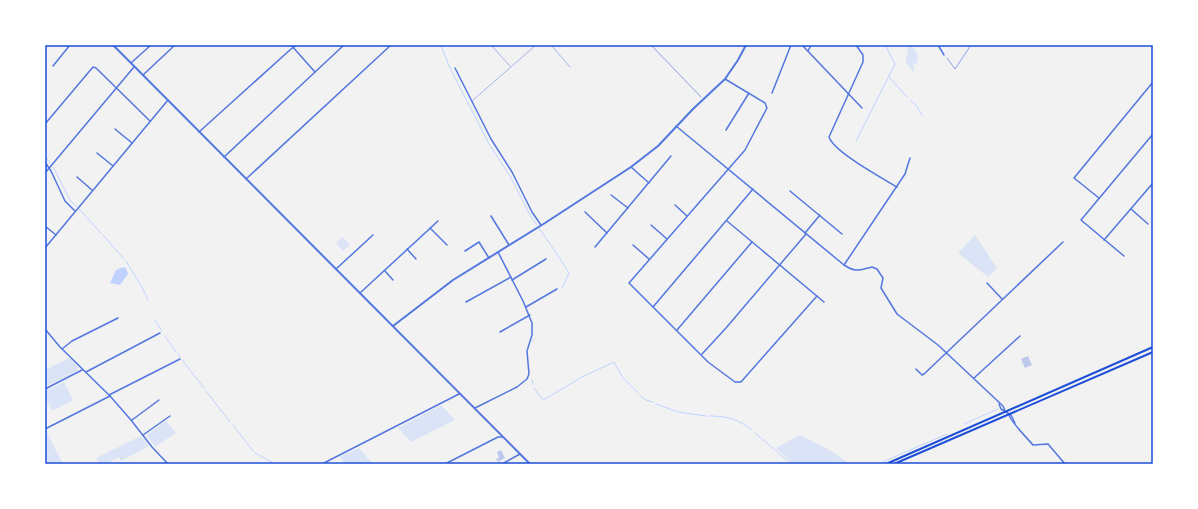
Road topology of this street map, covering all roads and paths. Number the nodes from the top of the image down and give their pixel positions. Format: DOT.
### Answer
graph roads {
  1 [pos="70,45"];
  2 [pos="113,45"];
  3 [pos="151,45"];
  4 [pos="175,45"];
  5 [pos="291,45"];
  6 [pos="297,45"];
  7 [pos="344,45"];
  8 [pos="391,45"];
  9 [pos="491,45"];
  10 [pos="536,45"];
  11 [pos="551,45"];
  12 [pos="651,45"];
  13 [pos="746,45"];
  14 [pos="791,45"];
  15 [pos="802,45"];
  16 [pos="811,45"];
  17 [pos="856,45"];
  18 [pos="938,45"];
  19 [pos="971,45"];
  20 [pos="294,48"];
  21 [pos="808,51"];
  22 [pos="944,55"];
  23 [pos="131,63"];
  24 [pos="53,66"];
  25 [pos="134,66"];
  26 [pos="570,66"];
  27 [pos="511,67"];
  28 [pos="455,68"];
  29 [pos="315,72"];
  30 [pos="143,75"];
  31 [pos="725,79"];
  32 [pos="1153,82"];
  33 [pos="116,87"];
  34 [pos="749,93"];
  35 [pos="772,93"];
  36 [pos="849,94"];
  37 [pos="703,99"];
  38 [pos="168,100"];
  39 [pos="472,101"];
  40 [pos="862,108"];
  41 [pos="150,121"];
  42 [pos="45,124"];
  43 [pos="676,126"];
  44 [pos="115,129"];
  45 [pos="726,130"];
  46 [pos="199,132"];
  47 [pos="1153,134"];
  48 [pos="132,143"];
  49 [pos="97,153"];
  50 [pos="671,156"];
  51 [pos="224,157"];
  52 [pos="910,158"];
  53 [pos="45,162"];
  54 [pos="113,166"];
  55 [pos="49,167"];
  56 [pos="631,167"];
  57 [pos="729,169"];
  58 [pos="45,173"];
  59 [pos="77,177"];
  60 [pos="246,178"];
  61 [pos="649,183"];
  62 [pos="1153,183"];
  63 [pos="897,187"];
  64 [pos="753,189"];
  65 [pos="93,190"];
  66 [pos="790,190"];
  67 [pos="611,194"];
  68 [pos="1099,198"];
  69 [pos="675,205"];
  70 [pos="628,208"];
  71 [pos="1130,209"];
  72 [pos="75,211"];
  73 [pos="585,212"];
  74 [pos="820,215"];
  75 [pos="491,216"];
  76 [pos="688,216"];
  77 [pos="438,221"];
  78 [pos="727,221"];
  79 [pos="651,224"];
  80 [pos="1148,224"];
  81 [pos="541,225"];
  82 [pos="45,226"];
  83 [pos="430,228"];
  84 [pos="806,233"];
  85 [pos="607,234"];
  86 [pos="842,234"];
  87 [pos="56,235"];
  88 [pos="373,235"];
  89 [pos="668,239"];
  90 [pos="1104,240"];
  91 [pos="752,242"];
  92 [pos="1063,242"];
  93 [pos="447,245"];
  94 [pos="509,245"];
  95 [pos="633,245"];
  96 [pos="595,247"];
  97 [pos="45,248"];
  98 [pos="407,249"];
  99 [pos="465,250"];
  100 [pos="498,252"];
  101 [pos="1124,256"];
  102 [pos="489,258"];
  103 [pos="416,259"];
  104 [pos="546,259"];
  105 [pos="649,260"];
  106 [pos="780,264"];
  107 [pos="844,265"];
  108 [pos="336,269"];
  109 [pos="384,270"];
  110 [pos="510,277"];
  111 [pos="393,280"];
  112 [pos="512,280"];
  113 [pos="987,283"];
  114 [pos="558,289"];
  115 [pos="360,293"];
  116 [pos="817,296"];
  117 [pos="1002,299"];
  118 [pos="466,302"];
  119 [pos="824,302"];
  120 [pos="526,307"];
  121 [pos="653,307"];
  122 [pos="530,315"];
  123 [pos="118,318"];
  124 [pos="393,326"];
  125 [pos="45,329"];
  126 [pos="677,330"];
  127 [pos="500,332"];
  128 [pos="160,333"];
  129 [pos="1020,336"];
  130 [pos="1153,347"];
  131 [pos="62,349"];
  132 [pos="946,352"];
  133 [pos="1153,352"];
  134 [pos="702,354"];
  135 [pos="180,359"];
  136 [pos="83,369"];
  137 [pos="916,369"];
  138 [pos="86,372"];
  139 [pos="974,378"];
  140 [pos="45,389"];
  141 [pos="460,394"];
  142 [pos="110,395"];
  143 [pos="159,400"];
  144 [pos="475,408"];
  145 [pos="1005,411"];
  146 [pos="1009,415"];
  147 [pos="170,416"];
  148 [pos="131,420"];
  149 [pos="45,429"];
  150 [pos="498,433"];
  151 [pos="143,435"];
  152 [pos="498,437"];
  153 [pos="503,437"];
  154 [pos="520,454"];
  155 [pos="168,464"];
  156 [pos="322,464"];
  157 [pos="445,464"];
  158 [pos="502,464"];
  159 [pos="530,464"];
  160 [pos="886,464"];
  161 [pos="894,464"];
  162 [pos="1065,464"];
  1 -- 24 [label="street"];
  2 -- 23 [label="street"];
  3 -- 23 [label="street"];
  4 -- 30 [label="street"];
  5 -- 20 [label="street"];
  6 -- 20 [label="street"];
  7 -- 29 [label="street"];
  8 -- 60 [label="street"];
  9 -- 27 [label="lane"];
  10 -- 27 [label="lane"];
  11 -- 26 [label="lane"];
  12 -- 37 [label="path"];
  13 -- 31 [label="street"];
  14 -- 35 [label="street"];
  15 -- 21 [label="street"];
  16 -- 21 [label="street"];
  17 -- 36 [label="street"];
  18 -- 22 [label="street"];
  19 -- 22 [label="path"];
  20 -- 29 [label="street"];
  20 -- 46 [label="street"];
  21 -- 36 [label="street"];
  23 -- 25 [label="street"];
  25 -- 30 [label="street"];
  25 -- 33 [label="street"];
  27 -- 39 [label="lane"];
  28 -- 39 [label="street"];
  29 -- 51 [label="street"];
  30 -- 38 [label="street"];
  31 -- 34 [label="street"];
  31 -- 37 [label="street"];
  32 -- 68 [label="street"];
  33 -- 41 [label="street"];
  33 -- 42 [label="street"];
  33 -- 55 [label="street"];
  34 -- 45 [label="street"];
  34 -- 57 [label="street"];
  36 -- 40 [label="street"];
  36 -- 63 [label="street"];
  37 -- 43 [label="street"];
  38 -- 41 [label="street"];
  38 -- 46 [label="street"];
  39 -- 81 [label="street"];
  41 -- 48 [label="street"];
  43 -- 56 [label="street"];
  43 -- 57 [label="street"];
  44 -- 48 [label="street"];
  46 -- 51 [label="street"];
  47 -- 68 [label="street"];
  48 -- 54 [label="street"];
  49 -- 54 [label="street"];
  50 -- 61 [label="street"];
  51 -- 60 [label="street"];
  52 -- 63 [label="street"];
  53 -- 55 [label="street"];
  54 -- 65 [label="street"];
  55 -- 58 [label="street"];
  55 -- 72 [label="street"];
  56 -- 61 [label="street"];
  56 -- 81 [label="street"];
  57 -- 64 [label="street"];
  57 -- 76 [label="street"];
  59 -- 65 [label="street"];
  60 -- 108 [label="street"];
  61 -- 70 [label="street"];
  62 -- 71 [label="street"];
  63 -- 107 [label="street"];
  64 -- 78 [label="street"];
  64 -- 84 [label="street"];
  65 -- 72 [label="street"];
  66 -- 74 [label="street"];
  67 -- 70 [label="street"];
  68 -- 90 [label="street"];
  69 -- 76 [label="street"];
  70 -- 85 [label="street"];
  71 -- 80 [label="street"];
  71 -- 90 [label="street"];
  72 -- 87 [label="street"];
  73 -- 85 [label="street"];
  74 -- 84 [label="street"];
  74 -- 86 [label="street"];
  75 -- 94 [label="street"];
  76 -- 89 [label="street"];
  77 -- 83 [label="street"];
  78 -- 91 [label="street"];
  78 -- 121 [label="street"];
  79 -- 89 [label="street"];
  81 -- 94 [label="street"];
  82 -- 87 [label="street"];
  83 -- 93 [label="street"];
  83 -- 98 [label="street"];
  84 -- 106 [label="street"];
  84 -- 107 [label="street"];
  85 -- 96 [label="street"];
  87 -- 97 [label="street"];
  88 -- 108 [label="street"];
  89 -- 105 [label="street"];
  90 -- 101 [label="street"];
  91 -- 106 [label="street"];
  91 -- 126 [label="street"];
  92 -- 117 [label="street"];
  94 -- 100 [label="street"];
  95 -- 105 [label="street"];
  98 -- 103 [label="street"];
  98 -- 109 [label="street"];
  99 -- 102 [label="street"];
  100 -- 102 [label="street"];
  100 -- 110 [label="street"];
  102 -- 124 [label="street"];
  104 -- 112 [label="street"];
  105 -- 121 [label="street"];
  106 -- 116 [label="street"];
  106 -- 134 [label="street"];
  107 -- 132 [label="street"];
  108 -- 115 [label="street"];
  109 -- 111 [label="street"];
  109 -- 115 [label="street"];
  110 -- 112 [label="street"];
  110 -- 118 [label="street"];
  112 -- 120 [label="street"];
  113 -- 117 [label="street"];
  114 -- 120 [label="street"];
  115 -- 124 [label="street"];
  116 -- 119 [label="street"];
  116 -- 134 [label="street"];
  117 -- 132 [label="street"];
  120 -- 122 [label="street"];
  121 -- 126 [label="street"];
  122 -- 127 [label="street"];
  122 -- 144 [label="street"];
  123 -- 131 [label="street"];
  124 -- 141 [label="street"];
  125 -- 131 [label="street"];
  126 -- 134 [label="street"];
  128 -- 138 [label="street"];
  129 -- 139 [label="street"];
  130 -- 145 [label="main road"];
  131 -- 136 [label="street"];
  132 -- 137 [label="street"];
  132 -- 139 [label="street"];
  133 -- 146 [label="main road"];
  135 -- 142 [label="street"];
  136 -- 138 [label="street"];
  136 -- 140 [label="street"];
  138 -- 142 [label="street"];
  139 -- 145 [label="street"];
  141 -- 144 [label="street"];
  141 -- 156 [label="street"];
  142 -- 148 [label="street"];
  142 -- 149 [label="street"];
  143 -- 148 [label="street"];
  144 -- 150 [label="street"];
  145 -- 146 [label="street"];
  145 -- 160 [label="main road"];
  146 -- 161 [label="main road"];
  146 -- 162 [label="street"];
  147 -- 151 [label="street"];
  148 -- 151 [label="street"];
  150 -- 152 [label="street"];
  150 -- 153 [label="street"];
  151 -- 155 [label="street"];
  152 -- 153 [label="street"];
  152 -- 157 [label="street"];
  153 -- 154 [label="street"];
  154 -- 158 [label="street"];
  154 -- 159 [label="street"];
}
